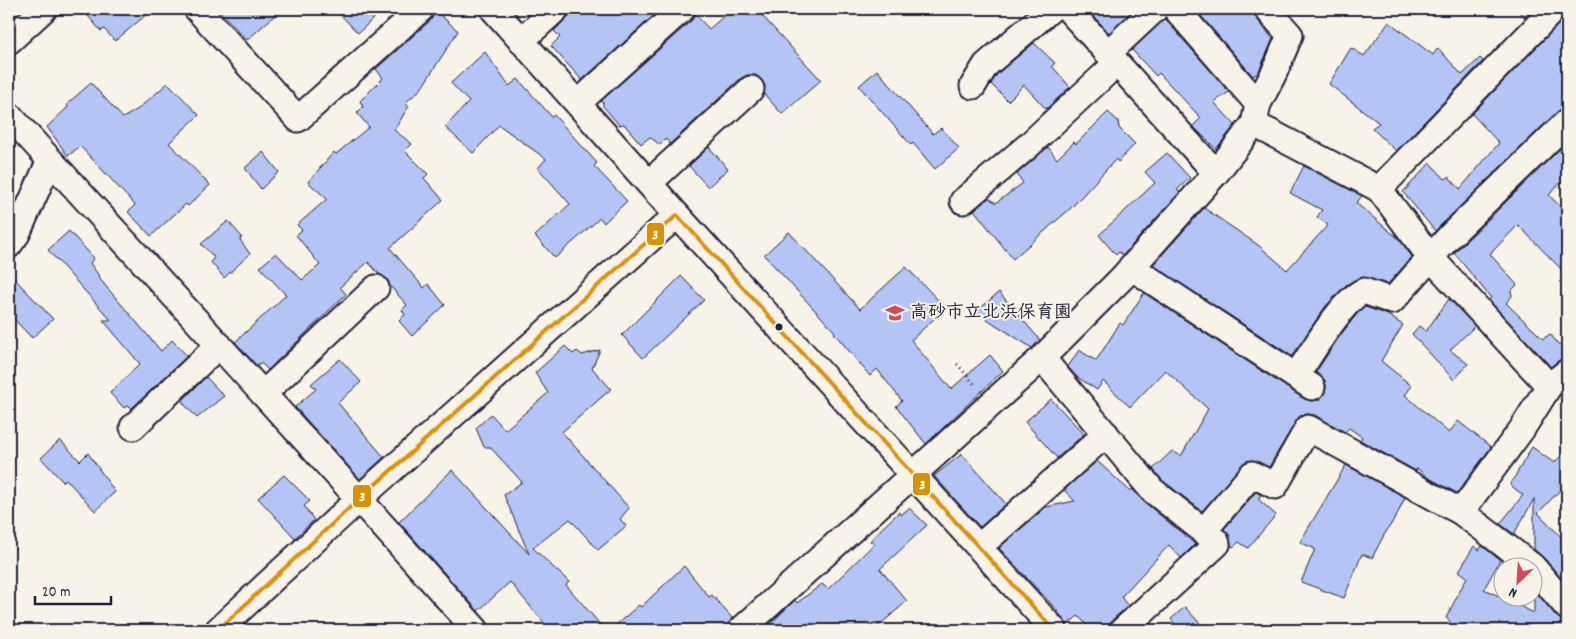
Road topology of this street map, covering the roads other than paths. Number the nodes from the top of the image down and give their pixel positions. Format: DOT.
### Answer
graph roads {
  1 [pos="44,9"];
  2 [pos="197,9"];
  3 [pos="421,9"];
  4 [pos="493,9"];
  5 [pos="556,9"];
  6 [pos="682,9"];
  7 [pos="1051,9"];
  8 [pos="1068,9"];
  9 [pos="1155,9"];
  10 [pos="1176,9"];
  11 [pos="1267,9"];
  12 [pos="1554,9"];
  13 [pos="522,40"];
  14 [pos="9,41"];
  15 [pos="1112,58"];
  16 [pos="973,86"];
  17 [pos="751,90"];
  18 [pos="578,104"];
  19 [pos="1256,114"];
  20 [pos="9,115"];
  21 [pos="1567,122"];
  22 [pos="50,160"];
  23 [pos="1216,173"];
  24 [pos="649,183"];
  25 [pos="1379,189"];
  26 [pos="963,201"];
  27 [pos="678,215"];
  28 [pos="9,245"];
  29 [pos="1431,258"];
  30 [pos="1131,267"];
  31 [pos="374,288"];
  32 [pos="219,345"];
  33 [pos="1042,358"];
  34 [pos="1558,379"];
  35 [pos="263,394"];
  36 [pos="133,427"];
  37 [pos="1106,434"];
  38 [pos="913,474"];
  39 [pos="359,499"];
  40 [pos="1461,512"];
  41 [pos="1203,532"];
  42 [pos="979,547"];
  43 [pos="1519,556"];
  44 [pos="1544,580"];
  45 [pos="1567,607"];
  46 [pos="218,630"];
  47 [pos="476,630"];
  48 [pos="741,630"];
  49 [pos="1054,630"];
  50 [pos="1123,630"];
  1 -- 14 [label="street"];
  2 -- 3 [label="street"];
  4 -- 13 [label="street"];
  5 -- 13 [label="street"];
  6 -- 18 [label="street"];
  7 -- 16 [label="street"];
  8 -- 15 [label="street"];
  9 -- 15 [label="street"];
  10 -- 19 [label="street"];
  11 -- 19 [label="street"];
  12 -- 25 [label="street"];
  13 -- 18 [label="street"];
  15 -- 23 [label="street"];
  15 -- 26 [label="street"];
  17 -- 24 [label="street"];
  18 -- 24 [label="street"];
  19 -- 23 [label="street"];
  19 -- 25 [label="street"];
  20 -- 22 [label="street"];
  21 -- 29 [label="street"];
  22 -- 28 [label="street"];
  22 -- 32 [label="street"];
  23 -- 30 [label="street"];
  24 -- 27 [label="street"];
  25 -- 29 [label="street"];
  27 -- 38 [label="street"];
  27 -- 39 [label="street"];
  29 -- 30 [label="street"];
  29 -- 34 [label="street"];
  30 -- 33 [label="street"];
  31 -- 35 [label="street"];
  32 -- 35 [label="street"];
  32 -- 36 [label="street"];
  33 -- 37 [label="street"];
  33 -- 38 [label="street"];
  34 -- 40 [label="street"];
  35 -- 39 [label="street"];
  37 -- 41 [label="street"];
  37 -- 42 [label="street"];
  38 -- 42 [label="street"];
  38 -- 48 [label="street"];
  39 -- 46 [label="street"];
  39 -- 47 [label="street"];
  40 -- 41 [label="street"];
  40 -- 43 [label="street"];
  41 -- 50 [label="street"];
  42 -- 49 [label="street"];
  44 -- 45 [label="street"];
}
